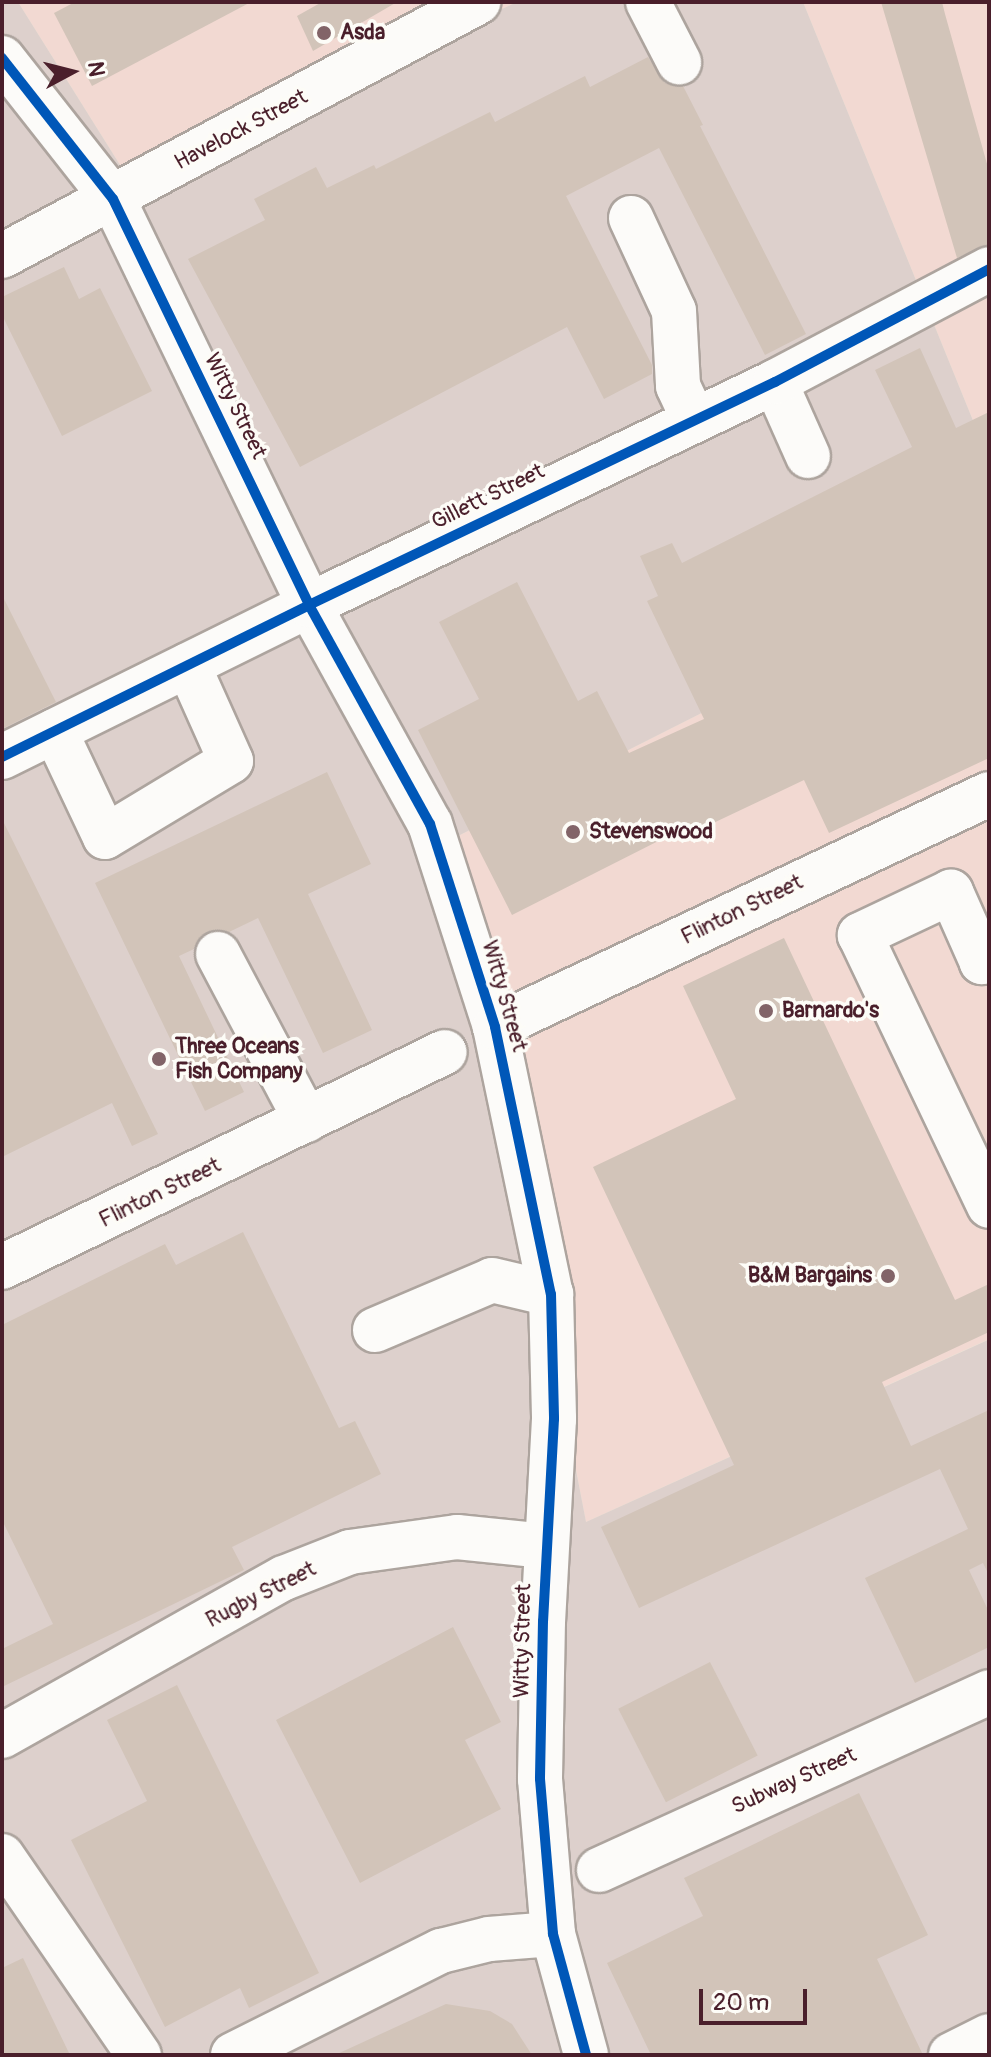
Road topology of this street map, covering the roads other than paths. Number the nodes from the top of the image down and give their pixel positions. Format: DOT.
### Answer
graph roads {
  1 [pos="478,2"];
  2 [pos="648,2"];
  3 [pos="2,58"];
  4 [pos="679,62"];
  5 [pos="113,199"];
  6 [pos="631,218"];
  7 [pos="2,256"];
  8 [pos="989,269"];
  9 [pos="775,382"];
  10 [pos="694,421"];
  11 [pos="808,456"];
  12 [pos="309,605"];
  13 [pos="188,665"];
  14 [pos="55,731"];
  15 [pos="2,757"];
  16 [pos="989,794"];
  17 [pos="218,954"];
  18 [pos="989,959"];
  19 [pos="495,1027"];
  20 [pos="445,1052"];
  21 [pos="306,1120"];
  22 [pos="989,1206"];
  23 [pos="2,1267"];
  24 [pos="551,1294"];
  25 [pos="375,1330"];
  26 [pos="546,1546"];
  27 [pos="989,1692"];
  28 [pos="2,1736"];
  29 [pos="2,1856"];
  30 [pos="599,1870"];
  31 [pos="553,1934"];
  32 [pos="989,2036"];
  33 [pos="139,2055"];
  34 [pos="233,2055"];
  35 [pos="586,2055"];
  36 [pos="951,2055"];
  1 -- 5 [label="street, Havelock Street"];
  2 -- 4 [label="street"];
  3 -- 5 [label="street, Witty Street"];
  5 -- 7 [label="street, Havelock Street"];
  5 -- 12 [label="street, Witty Street"];
  6 -- 10 [label="street"];
  8 -- 9 [label="street, Gillett Street"];
  9 -- 10 [label="street, Gillett Street"];
  9 -- 11 [label="street"];
  10 -- 12 [label="street, Gillett Street"];
  12 -- 13 [label="street, Gillett Street"];
  12 -- 19 [label="street, Witty Street"];
  13 -- 14 [label="street, Gillett Street"];
  13 -- 14 [label="street"];
  14 -- 15 [label="street, Gillett Street"];
  16 -- 19 [label="street, Flinton Street"];
  17 -- 21 [label="street"];
  18 -- 22 [label="street"];
  19 -- 24 [label="street, Witty Street"];
  20 -- 21 [label="street, Flinton Street"];
  21 -- 23 [label="street, Flinton Street"];
  24 -- 25 [label="street"];
  24 -- 26 [label="street, Witty Street"];
  26 -- 28 [label="street, Rugby Street"];
  26 -- 31 [label="street, Witty Street"];
  27 -- 30 [label="street, Subway Street"];
  29 -- 33 [label="street"];
  31 -- 34 [label="street"];
  31 -- 35 [label="street, Witty Street"];
  32 -- 36 [label="street"];
}
